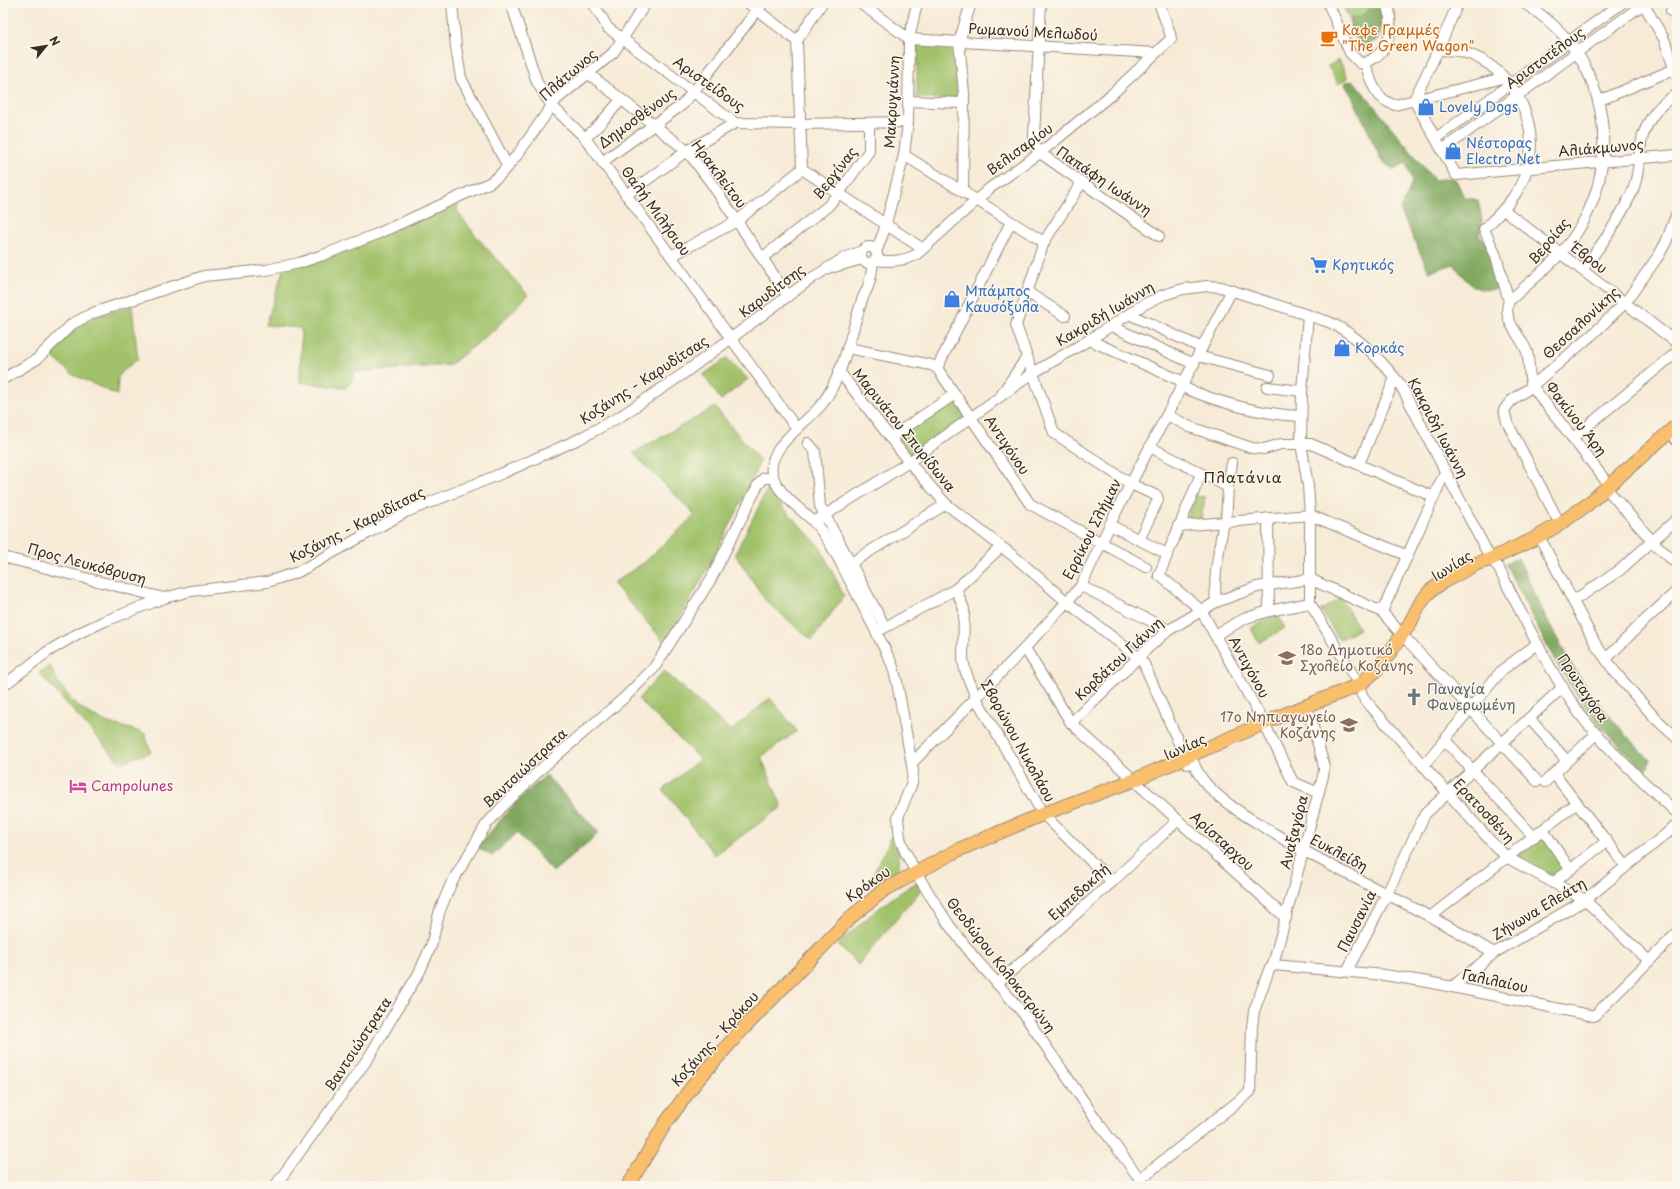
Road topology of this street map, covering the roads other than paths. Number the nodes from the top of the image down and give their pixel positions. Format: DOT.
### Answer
graph roads {
  1 [pos="452,3"];
  2 [pos="511,3"];
  3 [pos="593,3"];
  4 [pos="646,3"];
  5 [pos="748,3"];
  6 [pos="822,3"];
  7 [pos="860,3"];
  8 [pos="918,3"];
  9 [pos="971,3"];
  10 [pos="1040,3"];
  11 [pos="1159,3"];
  12 [pos="1328,3"];
  13 [pos="1388,3"];
  14 [pos="1458,3"];
  15 [pos="1622,3"];
  16 [pos="1644,3"];
  17 [pos="1527,4"];
  18 [pos="761,7"];
  19 [pos="622,40"];
  20 [pos="909,40"];
  21 [pos="797,41"];
  22 [pos="959,42"];
  23 [pos="1569,42"];
  24 [pos="1038,47"];
  25 [pos="1438,50"];
  26 [pos="1156,53"];
  27 [pos="1577,53"];
  28 [pos="1365,64"];
  29 [pos="1676,71"];
  30 [pos="589,74"];
  31 [pos="1506,82"];
  32 [pos="694,91"];
  33 [pos="1677,94"];
  34 [pos="1517,96"];
  35 [pos="622,100"];
  36 [pos="1414,100"];
  37 [pos="908,101"];
  38 [pos="1598,101"];
  39 [pos="964,103"];
  40 [pos="551,105"];
  41 [pos="908,122"];
  42 [pos="735,123"];
  43 [pos="869,123"];
  44 [pos="800,124"];
  45 [pos="654,125"];
  46 [pos="585,138"];
  47 [pos="1436,138"];
  48 [pos="1442,150"];
  49 [pos="687,151"];
  50 [pos="1040,153"];
  51 [pos="904,155"];
  52 [pos="1677,155"];
  53 [pos="1640,158"];
  54 [pos="602,162"];
  55 [pos="1603,162"];
  56 [pos="508,167"];
  57 [pos="802,169"];
  58 [pos="1527,169"];
  59 [pos="1082,182"];
  60 [pos="963,192"];
  61 [pos="839,193"];
  62 [pos="626,194"];
  63 [pos="976,200"];
  64 [pos="1504,210"];
  65 [pos="1677,212"];
  66 [pos="737,222"];
  67 [pos="1011,222"];
  68 [pos="885,224"];
  69 [pos="1159,236"];
  70 [pos="1044,242"];
  71 [pos="923,249"];
  72 [pos="1561,253"];
  73 [pos="671,256"];
  74 [pos="869,256"];
  75 [pos="762,258"];
  76 [pos="1582,270"];
  77 [pos="1232,290"];
  78 [pos="1027,292"];
  79 [pos="788,296"];
  80 [pos="1509,301"];
  81 [pos="1625,303"];
  82 [pos="1129,314"];
  83 [pos="1308,315"];
  84 [pos="1066,316"];
  85 [pos="1111,326"];
  86 [pos="732,339"];
  87 [pos="1089,340"];
  88 [pos="1677,343"];
  89 [pos="848,348"];
  90 [pos="1677,352"];
  91 [pos="1198,356"];
  92 [pos="1027,357"];
  93 [pos="937,368"];
  94 [pos="839,371"];
  95 [pos="1033,373"];
  96 [pos="1270,375"];
  97 [pos="3,378"];
  98 [pos="1395,378"];
  99 [pos="1183,385"];
  100 [pos="1532,386"];
  101 [pos="1267,387"];
  102 [pos="1302,391"];
  103 [pos="955,394"];
  104 [pos="997,400"];
  105 [pos="1167,416"];
  106 [pos="1300,416"];
  107 [pos="971,418"];
  108 [pos="797,429"];
  109 [pos="1674,433"];
  110 [pos="890,438"];
  111 [pos="1573,438"];
  112 [pos="808,443"];
  113 [pos="1300,443"];
  114 [pos="1150,447"];
  115 [pos="909,462"];
  116 [pos="1232,463"];
  117 [pos="1359,464"];
  118 [pos="1445,472"];
  119 [pos="1201,474"];
  120 [pos="774,478"];
  121 [pos="1131,484"];
  122 [pos="1228,487"];
  123 [pos="1608,487"];
  124 [pos="1434,496"];
  125 [pos="946,504"];
  126 [pos="1310,514"];
  127 [pos="825,515"];
  128 [pos="1268,518"];
  129 [pos="1677,519"];
  130 [pos="814,522"];
  131 [pos="1226,522"];
  132 [pos="1560,524"];
  133 [pos="1110,525"];
  134 [pos="1178,526"];
  135 [pos="1537,538"];
  136 [pos="1139,540"];
  137 [pos="1653,542"];
  138 [pos="1101,544"];
  139 [pos="1001,547"];
  140 [pos="1167,554"];
  141 [pos="1408,556"];
  142 [pos="3,557"];
  143 [pos="1496,557"];
  144 [pos="851,563"];
  145 [pos="1677,564"];
  146 [pos="1146,567"];
  147 [pos="1310,579"];
  148 [pos="1268,584"];
  149 [pos="1081,586"];
  150 [pos="956,588"];
  151 [pos="1677,591"];
  152 [pos="164,598"];
  153 [pos="1573,601"];
  154 [pos="1067,602"];
  155 [pos="1216,602"];
  156 [pos="1310,603"];
  157 [pos="1201,610"];
  158 [pos="1269,611"];
  159 [pos="1382,612"];
  160 [pos="880,630"];
  161 [pos="1169,630"];
  162 [pos="1215,635"];
  163 [pos="1404,638"];
  164 [pos="1537,644"];
  165 [pos="1025,648"];
  166 [pos="1138,657"];
  167 [pos="1606,659"];
  168 [pos="3,686"];
  169 [pos="1563,687"];
  170 [pos="1360,689"];
  171 [pos="976,698"];
  172 [pos="1469,708"];
  173 [pos="1308,709"];
  174 [pos="1529,718"];
  175 [pos="1071,723"];
  176 [pos="1266,726"];
  177 [pos="1597,734"];
  178 [pos="1676,734"];
  179 [pos="1445,740"];
  180 [pos="1502,744"];
  181 [pos="1189,759"];
  182 [pos="1567,761"];
  183 [pos="912,763"];
  184 [pos="1423,766"];
  185 [pos="1473,770"];
  186 [pos="1554,774"];
  187 [pos="1137,782"];
  188 [pos="1318,793"];
  189 [pos="1447,794"];
  190 [pos="1577,803"];
  191 [pos="1677,812"];
  192 [pos="1045,817"];
  193 [pos="1178,820"];
  194 [pos="1677,825"];
  195 [pos="1543,830"];
  196 [pos="1534,837"];
  197 [pos="1607,841"];
  198 [pos="1304,851"];
  199 [pos="1508,858"];
  200 [pos="1626,866"];
  201 [pos="1570,869"];
  202 [pos="916,873"];
  203 [pos="1112,882"];
  204 [pos="1553,883"];
  205 [pos="1387,894"];
  206 [pos="1585,900"];
  207 [pos="1286,918"];
  208 [pos="1430,918"];
  209 [pos="842,926"];
  210 [pos="1677,933"];
  211 [pos="1494,953"];
  212 [pos="1649,961"];
  213 [pos="1273,965"];
  214 [pos="1347,971"];
  215 [pos="997,984"];
  216 [pos="1452,986"];
  217 [pos="1143,1183"];
  218 [pos="275,1186"];
  219 [pos="628,1186"];
  1 -- 56 [label="street"];
  2 -- 40 [label="street, Θαλή Μιλήσιου"];
  3 -- 19 [label="street, Αριστείδους"];
  4 -- 19 [label="street, Πλάτωνος"];
  5 -- 18 [label="street"];
  6 -- 21 [label="street"];
  7 -- 20 [label="street"];
  8 -- 20 [label="street, Μακρυγιάννη"];
  9 -- 22 [label="street"];
  10 -- 24 [label="street, Παπάφη Ιωάννη"];
  11 -- 26 [label="street, Βελισαρίου"];
  12 -- 28 [label="street"];
  13 -- 28 [label="street"];
  14 -- 25 [label="street"];
  15 -- 23 [label="street, Αριστοτέλους"];
  16 -- 27 [label="street, Αριστοτέλους"];
  16 -- 29 [label="street"];
  17 -- 23 [label="street, Βεροίας"];
  18 -- 21 [label="street"];
  18 -- 32 [label="street, Δημοσθένους"];
  19 -- 30 [label="street, Πλάτωνος"];
  19 -- 32 [label="street, Αριστείδους"];
  20 -- 22 [label="street, Ρωμανού Μελωδού"];
  20 -- 37 [label="street, Μακρυγιάννη"];
  21 -- 44 [label="street"];
  22 -- 24 [label="street, Ρωμανού Μελωδού"];
  22 -- 39 [label="street"];
  23 -- 27 [label="street, Βεροίας"];
  23 -- 31 [label="street, Αριστοτέλους"];
  24 -- 26 [label="street, Ρωμανού Μελωδού"];
  24 -- 50 [label="street, Παπάφη Ιωάννη"];
  25 -- 31 [label="street"];
  25 -- 36 [label="street"];
  26 -- 50 [label="street, Βελισαρίου"];
  27 -- 34 [label="street, Αριστοτέλους"];
  27 -- 38 [label="street, Βεροίας"];
  28 -- 36 [label="street"];
  29 -- 38 [label="street"];
  30 -- 35 [label="street, Ηρακλείτου"];
  30 -- 40 [label="street, Πλάτωνος"];
  31 -- 34 [label="street"];
  31 -- 36 [label="street"];
  31 -- 47 [label="street, Αριστοτέλους"];
  32 -- 42 [label="street, Αριστείδους"];
  32 -- 45 [label="street, Δημοσθένους"];
  33 -- 53 [label="street"];
  34 -- 48 [label="street, Αριστοτέλους"];
  34 -- 58 [label="street"];
  35 -- 45 [label="street, Ηρακλείτου"];
  35 -- 46 [label="street"];
  36 -- 47 [label="street"];
  37 -- 39 [label="street"];
  37 -- 41 [label="street, Μακρυγιάννη"];
  38 -- 55 [label="street, Βεροίας"];
  39 -- 60 [label="street"];
  40 -- 46 [label="street, Θαλή Μιλήσιου"];
  40 -- 56 [label="street, Πλάτωνος"];
  41 -- 43 [label="street, Αριστείδους"];
  41 -- 51 [label="street, Μακρυγιάννη"];
  42 -- 44 [label="street, Αριστείδους"];
  42 -- 49 [label="street"];
  43 -- 44 [label="street, Αριστείδους"];
  43 -- 61 [label="street, Βεργίνας"];
  44 -- 57 [label="street"];
  45 -- 49 [label="street, Ηρακλείτου"];
  45 -- 54 [label="street, Δημοσθένους"];
  46 -- 54 [label="street, Θαλή Μιλήσιου"];
  47 -- 48 [label="street"];
  48 -- 58 [label="street, Αλιάκμωνος"];
  49 -- 62 [label="street"];
  49 -- 66 [label="street, Ηρακλείτου"];
  50 -- 59 [label="street, Παπάφη Ιωάννη"];
  50 -- 63 [label="street, Βελισαρίου"];
  51 -- 60 [label="street"];
  51 -- 68 [label="street, Μακρυγιάννη"];
  52 -- 53 [label="street, Αλιάκμωνος"];
  53 -- 55 [label="street, Αλιάκμωνος"];
  53 -- 76 [label="street"];
  54 -- 62 [label="street, Θαλή Μιλήσιου"];
  55 -- 58 [label="street, Αλιάκμωνος"];
  55 -- 72 [label="street, Βεροίας"];
  56 -- 97 [label="street, Πλάτωνος"];
  57 -- 61 [label="street"];
  57 -- 66 [label="street"];
  58 -- 64 [label="street"];
  59 -- 69 [label="street, Παπάφη Ιωάννη"];
  59 -- 70 [label="street"];
  60 -- 63 [label="street"];
  61 -- 68 [label="street"];
  61 -- 75 [label="street, Βεργίνας"];
  62 -- 73 [label="street, Θαλή Μιλήσιου"];
  63 -- 67 [label="street"];
  63 -- 71 [label="street, Βελισαρίου"];
  64 -- 72 [label="street, Έβρου"];
  64 -- 80 [label="street, Φακίνου Άρη"];
  65 -- 81 [label="street, Θεσσαλονίκης"];
  66 -- 73 [label="street"];
  66 -- 75 [label="street, Ηρακλείτου"];
  67 -- 70 [label="street"];
  67 -- 93 [label="street"];
  68 -- 71 [label="street"];
  68 -- 74 [label="street, Μακρυγιάννη"];
  70 -- 78 [label="street"];
  71 -- 74 [label="street, Βελισαρίου"];
  72 -- 76 [label="street, Έβρου"];
  72 -- 80 [label="street, Βεροίας"];
  73 -- 86 [label="street, Θαλή Μιλήσιου"];
  74 -- 79 [label="street, Καρυδίτσης"];
  74 -- 89 [label="street, Μακρυγιάννη"];
  75 -- 79 [label="street, Ηρακλείτου"];
  76 -- 81 [label="street, Έβρου"];
  77 -- 82 [label="street, Κακριδή Ιωάννη"];
  77 -- 83 [label="street, Κακριδή Ιωάννη"];
  77 -- 91 [label="street, Ερρίκου Σλήμαν"];
  78 -- 84 [label="street"];
  78 -- 92 [label="street"];
  79 -- 86 [label="street, Καρυδίτσης"];
  80 -- 100 [label="street, Φακίνου Άρη"];
  81 -- 88 [label="street, Έβρου"];
  81 -- 100 [label="street, Θεσσαλονίκης"];
  82 -- 85 [label="street, Κακριδή Ιωάννη"];
  82 -- 91 [label="street"];
  83 -- 98 [label="street, Κακριδή Ιωάννη"];
  83 -- 102 [label="street"];
  85 -- 87 [label="street, Κακριδή Ιωάννη"];
  85 -- 91 [label="street"];
  86 -- 108 [label="street, Θαλή Μιλήσιου"];
  86 -- 152 [label="street, Κοζάνης - Καρυδίτσας"];
  87 -- 95 [label="street, Κακριδή Ιωάννη"];
  87 -- 99 [label="street"];
  89 -- 93 [label="street"];
  89 -- 94 [label="street, Μακρυγιάννη"];
  90 -- 111 [label="street"];
  91 -- 96 [label="street"];
  91 -- 99 [label="street, Ερρίκου Σλήμαν"];
  92 -- 95 [label="street"];
  92 -- 104 [label="street"];
  93 -- 103 [label="street, Αντιγόνου"];
  94 -- 108 [label="street, Μακρυγιάννη"];
  94 -- 110 [label="street, Μαρινάτου Σπυρίδωνα"];
  95 -- 104 [label="street, Κακριδή Ιωάννη"];
  95 -- 121 [label="street"];
  98 -- 117 [label="street"];
  98 -- 118 [label="street, Κακριδή Ιωάννη"];
  99 -- 105 [label="street, Ερρίκου Σλήμαν"];
  99 -- 106 [label="street"];
  100 -- 111 [label="street, Φακίνου Άρη"];
  100 -- 132 [label="street, Θεσσαλονίκης"];
  101 -- 102 [label="street"];
  102 -- 106 [label="street"];
  103 -- 107 [label="street, Αντιγόνου"];
  103 -- 110 [label="street"];
  104 -- 107 [label="street, Κακριδή Ιωάννη"];
  105 -- 113 [label="street"];
  105 -- 114 [label="street, Ερρίκου Σλήμαν"];
  106 -- 113 [label="street"];
  107 -- 115 [label="street, Κακριδή Ιωάννη"];
  107 -- 138 [label="street, Αντιγόνου"];
  108 -- 120 [label="street"];
  109 -- 123 [label="main road, Ιωνίας"];
  110 -- 115 [label="street, Μαρινάτου Σπυρίδωνα"];
  111 -- 123 [label="street, Φακίνου Άρη"];
  112 -- 127 [label="street"];
  113 -- 117 [label="street"];
  113 -- 126 [label="street"];
  114 -- 119 [label="street"];
  114 -- 121 [label="street, Ερρίκου Σλήμαν"];
  115 -- 125 [label="street, Μαρινάτου Σπυρίδωνα"];
  115 -- 127 [label="street, Κακριδή Ιωάννη"];
  116 -- 122 [label="street"];
  117 -- 124 [label="street"];
  118 -- 124 [label="street"];
  118 -- 143 [label="street, Κακριδή Ιωάννη"];
  119 -- 122 [label="street"];
  119 -- 134 [label="street"];
  120 -- 130 [label="street, Θεοδώρου Κολοκοτρώνη"];
  120 -- 218 [label="street, Βαντσιώστρατα"];
  121 -- 133 [label="street, Ερρίκου Σλήμαν"];
  121 -- 136 [label="street"];
  122 -- 131 [label="street"];
  123 -- 132 [label="main road, Ιωνίας"];
  123 -- 137 [label="street, Φακίνου Άρη"];
  124 -- 141 [label="street"];
  125 -- 139 [label="street, Μαρινάτου Σπυρίδωνα"];
  125 -- 144 [label="street"];
  126 -- 128 [label="street"];
  126 -- 141 [label="street"];
  126 -- 147 [label="street"];
  127 -- 130 [label="street, Κακριδή Ιωάννη"];
  127 -- 144 [label="street"];
  128 -- 131 [label="street"];
  128 -- 148 [label="street"];
  129 -- 137 [label="street"];
  130 -- 160 [label="street, Θεοδώρου Κολοκοτρώνη"];
  131 -- 134 [label="street"];
  131 -- 155 [label="street"];
  132 -- 135 [label="main road, Ιωνίας"];
  133 -- 136 [label="street"];
  133 -- 138 [label="street, Ερρίκου Σλήμαν"];
  134 -- 140 [label="street"];
  135 -- 143 [label="main road, Ιωνίας"];
  135 -- 153 [label="street"];
  136 -- 140 [label="street"];
  137 -- 145 [label="street, Φακίνου Άρη"];
  137 -- 153 [label="street"];
  138 -- 146 [label="street, Αντιγόνου"];
  138 -- 149 [label="street, Ερρίκου Σλήμαν"];
  139 -- 150 [label="street"];
  139 -- 154 [label="street, Μαρινάτου Σπυρίδωνα"];
  140 -- 157 [label="street, Αντιγόνου"];
  141 -- 159 [label="street"];
  142 -- 152 [label="street, Προς Λευκόβρυση"];
  143 -- 163 [label="main road, Ιωνίας"];
  143 -- 164 [label="street, Πρωταγόρα"];
  144 -- 160 [label="street"];
  147 -- 148 [label="street, Κορδάτου Γιάννη"];
  147 -- 156 [label="street"];
  147 -- 159 [label="street"];
  148 -- 155 [label="street, Κορδάτου Γιάννη"];
  148 -- 158 [label="street"];
  149 -- 154 [label="street, Ερρίκου Σλήμαν"];
  149 -- 161 [label="street"];
  150 -- 160 [label="street"];
  150 -- 171 [label="street, Σβορώνου Νικολάου"];
  151 -- 167 [label="street"];
  152 -- 168 [label="street, Κοζάνης - Καρυδίτσας"];
  153 -- 167 [label="street"];
  154 -- 165 [label="street, Ερρίκου Σλήμαν"];
  154 -- 166 [label="street, Μαρινάτου Σπυρίδωνα"];
  155 -- 157 [label="street, Κορδάτου Γιάννη"];
  156 -- 158 [label="street"];
  156 -- 170 [label="street, Ερατοσθένη"];
  157 -- 161 [label="street, Κορδάτου Γιάννη"];
  157 -- 162 [label="street, Αντιγόνου"];
  158 -- 162 [label="street"];
  159 -- 163 [label="street"];
  160 -- 183 [label="street, Θεοδώρου Κολοκοτρώνη"];
  161 -- 166 [label="street, Κορδάτου Γιάννη"];
  162 -- 176 [label="street, Αντιγόνου"];
  163 -- 170 [label="main road, Ιωνίας"];
  163 -- 172 [label="street"];
  164 -- 169 [label="street, Πρωταγόρα"];
  164 -- 172 [label="street"];
  165 -- 171 [label="street, Ερρίκου Σλήμαν"];
  165 -- 175 [label="street, Αρίσταρχου"];
  166 -- 175 [label="street, Κορδάτου Γιάννη"];
  166 -- 181 [label="street, Μαρινάτου Σπυρίδωνα"];
  167 -- 178 [label="street"];
  169 -- 174 [label="street, Παυσανία"];
  169 -- 177 [label="street, Πρωταγόρα"];
  170 -- 173 [label="main road, Ιωνίας"];
  170 -- 184 [label="street, Ερατοσθένη"];
  171 -- 183 [label="street, Ερρίκου Σλήμαν"];
  171 -- 192 [label="street, Σβορώνου Νικολάου"];
  172 -- 179 [label="street"];
  172 -- 180 [label="street"];
  173 -- 176 [label="main road, Ιωνίας"];
  173 -- 188 [label="street, Αναξαγόρα"];
  174 -- 180 [label="street, Παυσανία"];
  174 -- 182 [label="street"];
  175 -- 187 [label="street, Αρίσταρχου"];
  176 -- 181 [label="main road, Ιωνίας"];
  176 -- 188 [label="street, Αντιγόνου"];
  177 -- 182 [label="street"];
  177 -- 191 [label="street, Πρωταγόρα"];
  179 -- 184 [label="street"];
  179 -- 185 [label="street"];
  180 -- 185 [label="street, Παυσανία"];
  180 -- 186 [label="street"];
  181 -- 187 [label="main road, Ιωνίας"];
  181 -- 198 [label="street, Ευκλείδη"];
  182 -- 186 [label="street"];
  183 -- 202 [label="street, Θεοδώρου Κολοκοτρώνη"];
  184 -- 189 [label="street, Ερατοσθένη"];
  185 -- 189 [label="street, Παυσανία"];
  185 -- 196 [label="street"];
  186 -- 190 [label="street"];
  187 -- 192 [label="main road, Ιωνίας"];
  187 -- 193 [label="street, Αρίσταρχου"];
  188 -- 198 [label="street, Αναξαγόρα"];
  189 -- 199 [label="street, Ερατοσθένη"];
  189 -- 205 [label="street, Παυσανία"];
  190 -- 195 [label="street"];
  190 -- 197 [label="street"];
  192 -- 202 [label="main road, Ιωνίας"];
  192 -- 203 [label="street"];
  193 -- 203 [label="street, Εμπεδοκλή"];
  193 -- 207 [label="street, Αρίσταρχου"];
  194 -- 200 [label="street, Ζήνωνα Ελεάτη"];
  195 -- 196 [label="street"];
  195 -- 201 [label="street"];
  196 -- 199 [label="street"];
  197 -- 200 [label="street"];
  197 -- 201 [label="street"];
  198 -- 205 [label="street, Ευκλείδη"];
  198 -- 207 [label="street, Αναξαγόρα"];
  199 -- 204 [label="street, Ερατοσθένη"];
  199 -- 208 [label="street"];
  200 -- 206 [label="street, Ζήνωνα Ελεάτη"];
  201 -- 204 [label="street"];
  202 -- 209 [label="main road, Κρόκου"];
  202 -- 215 [label="street, Θεοδώρου Κολοκοτρώνη"];
  203 -- 215 [label="street, Εμπεδοκλή"];
  204 -- 206 [label="street, Ερατοσθένη"];
  205 -- 208 [label="street, Ευκλείδη"];
  205 -- 214 [label="street, Παυσανία"];
  206 -- 211 [label="street, Ζήνωνα Ελεάτη"];
  206 -- 212 [label="street, Ερατοσθένη"];
  207 -- 213 [label="street, Αναξαγόρα"];
  208 -- 211 [label="street, Ευκλείδη"];
  209 -- 219 [label="main road, Κοζάνης - Κρόκου"];
  210 -- 212 [label="street, Γαλιλαίου"];
  211 -- 216 [label="street, Ζήνωνα Ελεάτη"];
  212 -- 216 [label="street, Γαλιλαίου"];
  213 -- 214 [label="street, Γαλιλαίου"];
  213 -- 217 [label="street, Αναξαγόρα"];
  214 -- 216 [label="street, Γαλιλαίου"];
  215 -- 217 [label="street, Θεοδώρου Κολοκοτρώνη"];
}
